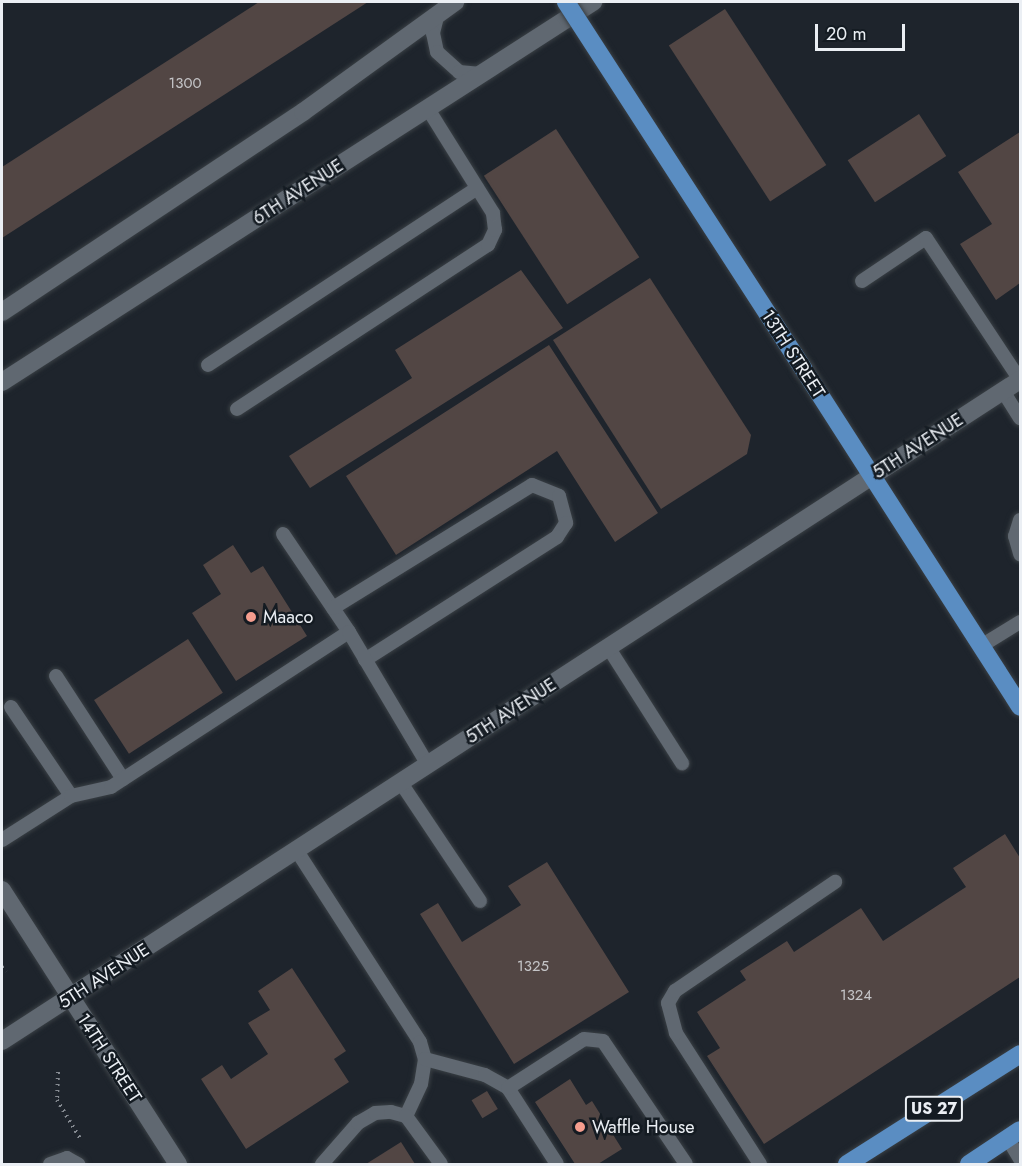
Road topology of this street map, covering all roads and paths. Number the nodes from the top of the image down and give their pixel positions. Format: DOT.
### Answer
graph roads {
  1 [pos="455,2"];
  2 [pos="566,2"];
  3 [pos="593,2"];
  4 [pos="438,12"];
  5 [pos="481,74"];
  6 [pos="428,109"];
  7 [pos="477,188"];
  8 [pos="862,280"];
  9 [pos="2,312"];
  10 [pos="208,365"];
  11 [pos="1020,380"];
  12 [pos="2,382"];
  13 [pos="1003,391"];
  14 [pos="237,409"];
  15 [pos="1020,418"];
  16 [pos="872,476"];
  17 [pos="1020,520"];
  18 [pos="284,534"];
  19 [pos="1020,554"];
  20 [pos="333,608"];
  21 [pos="1020,622"];
  22 [pos="349,632"];
  23 [pos="981,646"];
  24 [pos="608,648"];
  25 [pos="365,660"];
  26 [pos="56,676"];
  27 [pos="12,707"];
  28 [pos="1020,707"];
  29 [pos="682,763"];
  30 [pos="428,765"];
  31 [pos="123,779"];
  32 [pos="401,783"];
  33 [pos="71,796"];
  34 [pos="2,840"];
  35 [pos="297,851"];
  36 [pos="835,882"];
  37 [pos="2,890"];
  38 [pos="480,901"];
  39 [pos="2,967"];
  40 [pos="7,971"];
  41 [pos="70,999"];
  42 [pos="2,1041"];
  43 [pos="1020,1054"];
  44 [pos="425,1059"];
  45 [pos="58,1072"];
  46 [pos="508,1088"];
  47 [pos="406,1116"];
  48 [pos="1014,1135"];
  49 [pos="85,1146"];
  50 [pos="1020,1159"];
  51 [pos="173,1163"];
  52 [pos="50,1164"];
  53 [pos="78,1164"];
  54 [pos="322,1164"];
  55 [pos="441,1164"];
  56 [pos="557,1164"];
  57 [pos="686,1164"];
  58 [pos="760,1164"];
  59 [pos="846,1164"];
  60 [pos="969,1164"];
  1 -- 4 [label="street"];
  2 -- 16 [label="main road, 13TH STREET, bridge"];
  3 -- 5 [label="street, 6TH AVENUE"];
  4 -- 5 [label="lane"];
  4 -- 9 [label="street"];
  5 -- 6 [label="street, 6TH AVENUE"];
  6 -- 7 [label="lane"];
  6 -- 12 [label="street, 6TH AVENUE"];
  7 -- 10 [label="lane"];
  7 -- 14 [label="lane"];
  8 -- 11 [label="lane"];
  11 -- 13 [label="street, 5TH AVENUE"];
  13 -- 15 [label="lane"];
  13 -- 16 [label="street, 5TH AVENUE"];
  16 -- 23 [label="main road, 13TH STREET"];
  16 -- 24 [label="street, 5TH AVENUE"];
  17 -- 19 [label="lane"];
  18 -- 20 [label="lane"];
  20 -- 22 [label="lane"];
  20 -- 25 [label="lane"];
  21 -- 23 [label="lane"];
  22 -- 25 [label="lane"];
  22 -- 31 [label="lane"];
  23 -- 28 [label="main road, 13TH STREET"];
  24 -- 29 [label="lane"];
  24 -- 30 [label="street, 5TH AVENUE"];
  25 -- 30 [label="lane"];
  26 -- 31 [label="lane"];
  27 -- 33 [label="lane"];
  30 -- 32 [label="street, 5TH AVENUE"];
  31 -- 33 [label="lane"];
  32 -- 35 [label="street, 5TH AVENUE"];
  32 -- 38 [label="lane"];
  33 -- 34 [label="lane"];
  35 -- 41 [label="street, 5TH AVENUE"];
  35 -- 44 [label="lane"];
  36 -- 58 [label="lane"];
  37 -- 41 [label="street, 14TH STREET"];
  39 -- 40 [label="path"];
  41 -- 42 [label="street, 5TH AVENUE"];
  41 -- 51 [label="street, 14TH STREET"];
  43 -- 59 [label="main road, US 27"];
  44 -- 46 [label="lane"];
  44 -- 47 [label="lane"];
  45 -- 49 [label="path"];
  46 -- 56 [label="lane"];
  46 -- 57 [label="lane"];
  47 -- 54 [label="lane"];
  47 -- 55 [label="lane"];
  48 -- 50 [label="lane"];
  48 -- 60 [label="main road"];
  52 -- 53 [label="lane"];
}
